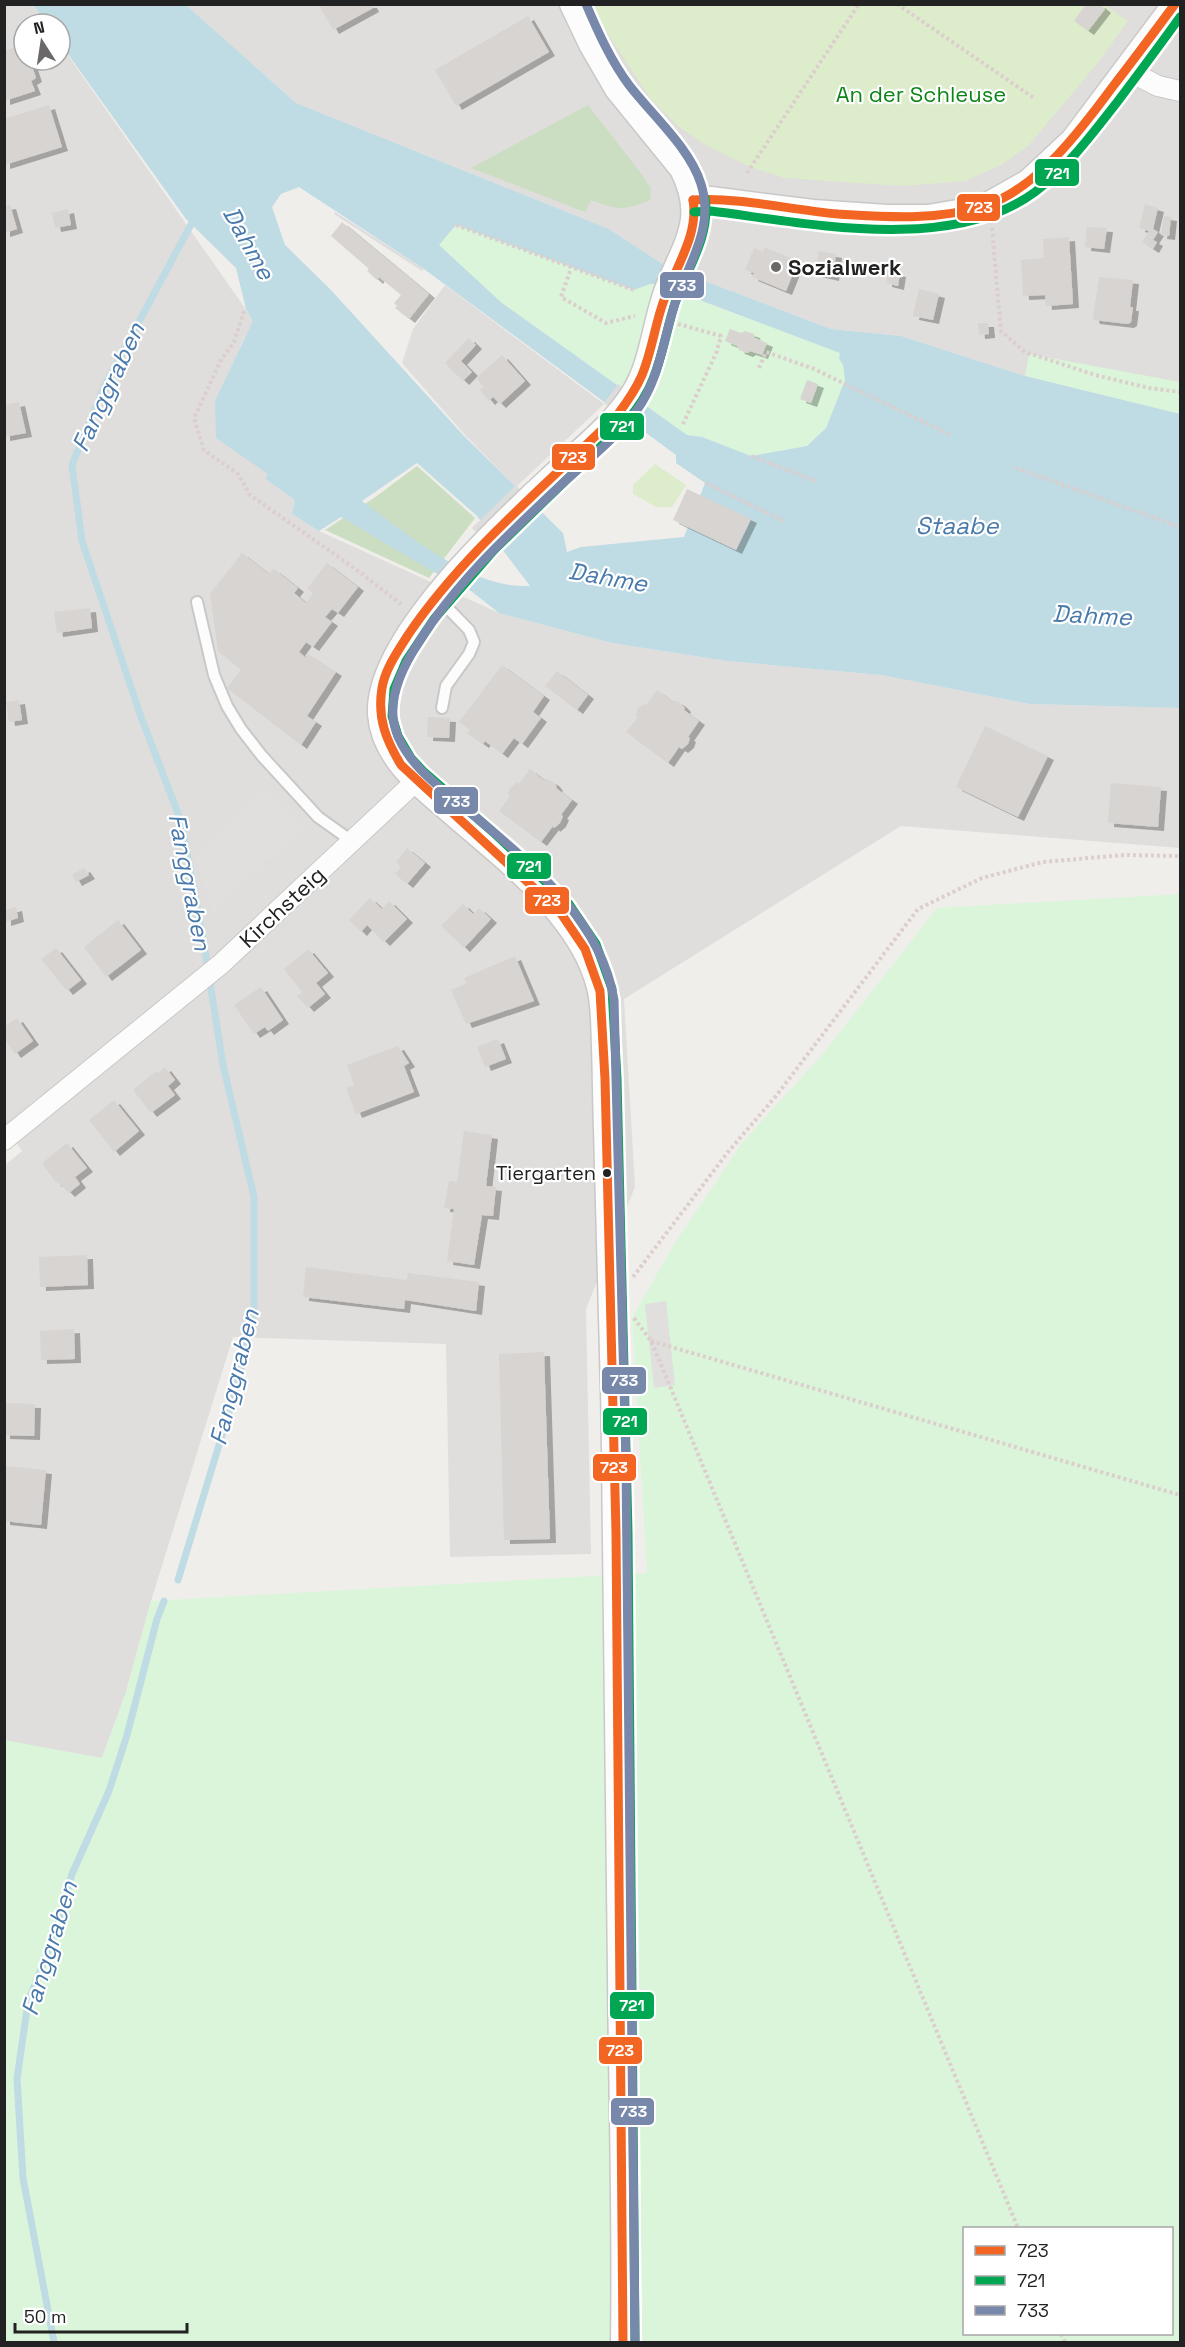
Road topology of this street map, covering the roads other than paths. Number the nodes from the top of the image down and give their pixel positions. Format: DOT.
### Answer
graph roads {
  1 [pos="572,4"];
  2 [pos="1175,4"];
  3 [pos="1127,70"];
  4 [pos="1180,91"];
  5 [pos="693,200"];
  6 [pos="441,592"];
  7 [pos="197,602"];
  8 [pos="442,708"];
  9 [pos="416,781"];
  10 [pos="353,842"];
  11 [pos="4,1140"];
  12 [pos="623,2343"];
  1 -- 5 [label="street"];
  2 -- 3 [label="street"];
  3 -- 4 [label="street"];
  3 -- 5 [label="street"];
  5 -- 6 [label="street"];
  6 -- 8 [label="lane"];
  6 -- 9 [label="street"];
  7 -- 10 [label="lane"];
  9 -- 10 [label="street, Kirchsteig"];
  9 -- 12 [label="street"];
  10 -- 11 [label="street, Kirchsteig"];
}
